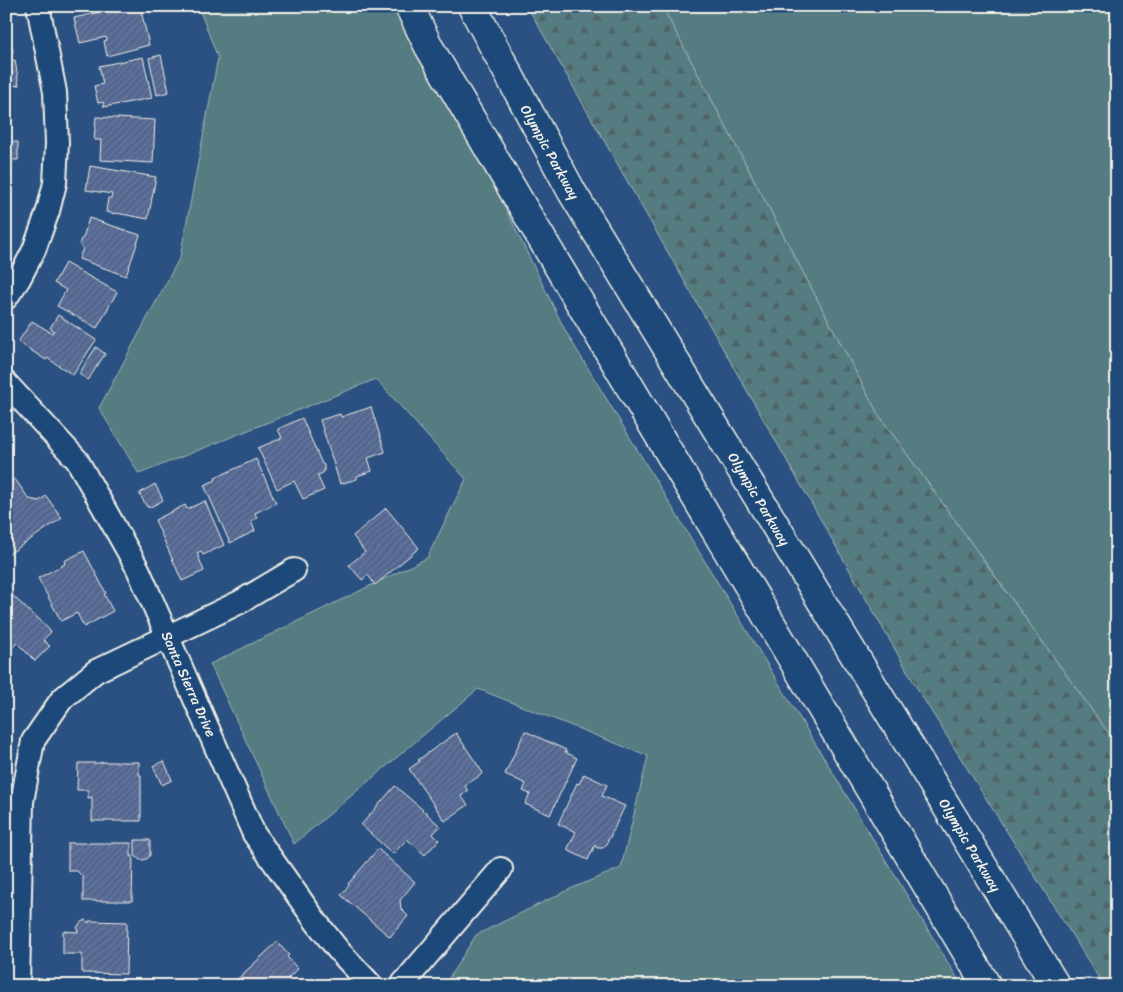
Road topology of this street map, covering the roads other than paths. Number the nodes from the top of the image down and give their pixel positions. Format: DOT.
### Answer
graph roads {
  1 [pos="38,6"];
  2 [pos="409,6"];
  3 [pos="472,6"];
  4 [pos="6,298"];
  5 [pos="6,382"];
  6 [pos="294,570"];
  7 [pos="168,636"];
  8 [pos="501,869"];
  9 [pos="18,986"];
  10 [pos="372,986"];
  11 [pos="401,986"];
  12 [pos="987,986"];
  13 [pos="1056,986"];
  1 -- 4 [label="street"];
  2 -- 12 [label="main road"];
  3 -- 13 [label="main road, Olympic Parkway"];
  5 -- 7 [label="street, Santa Sierra Drive"];
  6 -- 7 [label="street"];
  7 -- 9 [label="street"];
  7 -- 10 [label="street, Santa Sierra Drive"];
  8 -- 11 [label="street"];
}
